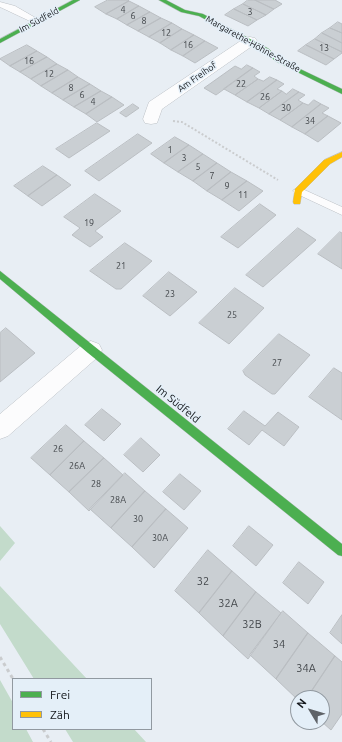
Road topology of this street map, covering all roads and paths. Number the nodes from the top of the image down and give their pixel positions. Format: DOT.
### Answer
graph roads {
  1 [pos="77,0"];
  2 [pos="162,0"];
  3 [pos="0,4"];
  4 [pos="37,21"];
  5 [pos="0,41"];
  6 [pos="250,41"];
  7 [pos="342,92"];
  8 [pos="151,119"];
  9 [pos="342,154"];
  10 [pos="298,191"];
  11 [pos="297,202"];
  12 [pos="342,211"];
  13 [pos="0,274"];
  14 [pos="91,350"];
  15 [pos="0,428"];
  16 [pos="342,551"];
  17 [pos="0,657"];
  18 [pos="12,678"];
  19 [pos="44,730"];
  20 [pos="51,742"];
  1 -- 4 [label="street, Im Südfeld"];
  2 -- 6 [label="street, Margarethe-Höhne-Straße"];
  3 -- 4 [label="lane"];
  4 -- 5 [label="street, Im Südfeld"];
  6 -- 7 [label="street, Margarethe-Höhne-Straße"];
  6 -- 8 [label="street, Am Freihof"];
  8 -- 10 [label="path"];
  9 -- 10 [label="street"];
  10 -- 11 [label="street"];
  10 -- 12 [label="lane"];
  13 -- 14 [label="street, Im Südfeld"];
  14 -- 15 [label="street"];
  14 -- 16 [label="street, Im Südfeld"];
  17 -- 18 [label="path"];
  19 -- 20 [label="path"];
}
